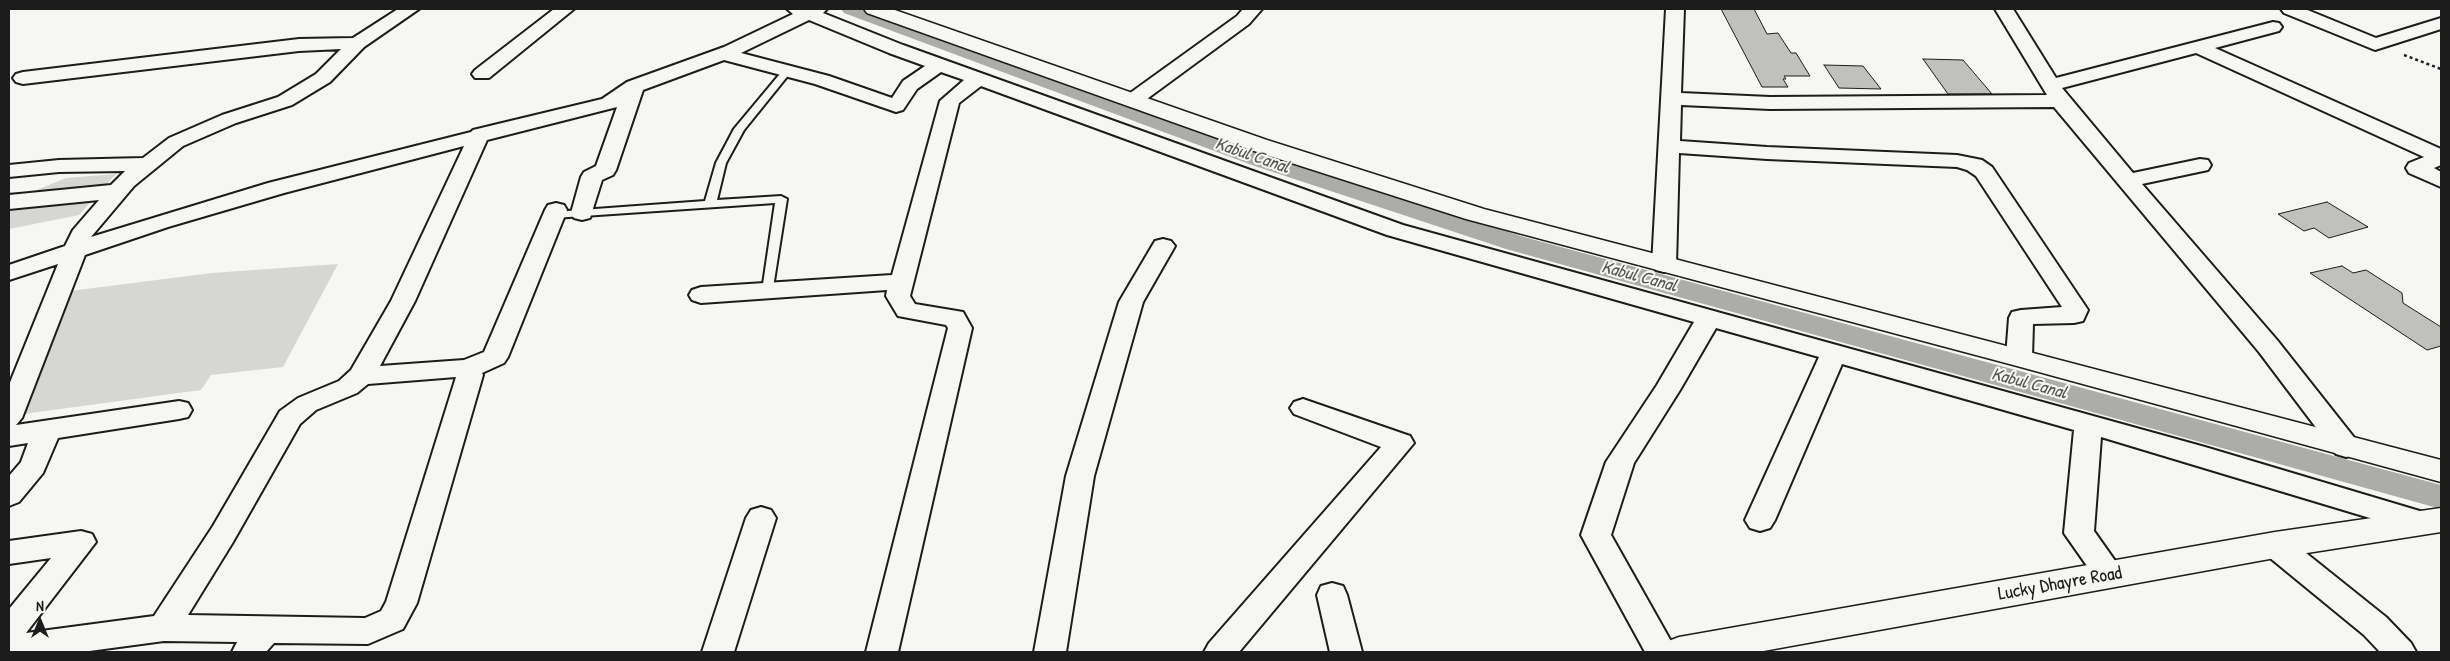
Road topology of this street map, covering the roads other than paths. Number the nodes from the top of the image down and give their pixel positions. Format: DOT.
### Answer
graph roads {
  1 [pos="410,9"];
  2 [pos="565,9"];
  3 [pos="874,9"];
  4 [pos="1253,9"];
  5 [pos="1675,9"];
  6 [pos="2004,9"];
  7 [pos="2290,9"];
  8 [pos="808,11"];
  9 [pos="2441,23"];
  10 [pos="2273,27"];
  11 [pos="357,43"];
  12 [pos="2198,47"];
  13 [pos="723,54"];
  14 [pos="939,65"];
  15 [pos="787,71"];
  16 [pos="482,74"];
  17 [pos="23,78"];
  18 [pos="978,80"];
  19 [pos="634,86"];
  20 [pos="2056,93"];
  21 [pos="1671,99"];
  22 [pos="1133,100"];
  23 [pos="480,134"];
  24 [pos="1669,146"];
  25 [pos="2441,157"];
  26 [pos="149,164"];
  27 [pos="2200,165"];
  28 [pos="9,171"];
  29 [pos="2126,180"];
  30 [pos="2441,181"];
  31 [pos="118,191"];
  32 [pos="9,202"];
  33 [pos="710,204"];
  34 [pos="555,212"];
  35 [pos="582,213"];
  36 [pos="1163,246"];
  37 [pos="74,252"];
  38 [pos="1664,265"];
  39 [pos="9,272"];
  40 [pos="902,282"];
  41 [pos="768,291"];
  42 [pos="701,295"];
  43 [pos="1709,318"];
  44 [pos="1834,353"];
  45 [pos="2019,357"];
  46 [pos="467,370"];
  47 [pos="362,376"];
  48 [pos="1303,408"];
  49 [pos="179,410"];
  50 [pos="9,418"];
  51 [pos="2088,424"];
  52 [pos="47,430"];
  53 [pos="9,436"];
  54 [pos="2346,446"];
  55 [pos="2441,472"];
  56 [pos="9,496"];
  57 [pos="761,518"];
  58 [pos="1760,520"];
  59 [pos="2432,522"];
  60 [pos="2275,545"];
  61 [pos="9,553"];
  62 [pos="2110,575"];
  63 [pos="1332,594"];
  64 [pos="164,628"];
  65 [pos="9,632"];
  66 [pos="257,641"];
  67 [pos="9,649"];
  68 [pos="718,652"];
  69 [pos="882,652"];
  70 [pos="1050,652"];
  71 [pos="1220,652"];
  72 [pos="1346,652"];
  73 [pos="1661,652"];
  74 [pos="1679,652"];
  75 [pos="2400,652"];
  1 -- 11 [label="street"];
  2 -- 16 [label="street"];
  3 -- 22 [label="main road"];
  4 -- 22 [label="street"];
  5 -- 21 [label="street"];
  6 -- 20 [label="street"];
  7 -- 9 [label="street"];
  8 -- 13 [label="street"];
  8 -- 14 [label="street"];
  10 -- 12 [label="street"];
  11 -- 17 [label="street"];
  11 -- 26 [label="street"];
  12 -- 20 [label="street"];
  12 -- 25 [label="street"];
  13 -- 15 [label="street"];
  13 -- 19 [label="street"];
  14 -- 15 [label="street"];
  14 -- 18 [label="street"];
  15 -- 33 [label="lane"];
  18 -- 40 [label="street"];
  18 -- 43 [label="street"];
  19 -- 23 [label="street"];
  19 -- 35 [label="street"];
  20 -- 21 [label="street"];
  20 -- 29 [label="street"];
  21 -- 24 [label="street"];
  22 -- 38 [label="main road"];
  23 -- 37 [label="street"];
  23 -- 47 [label="street"];
  24 -- 38 [label="street"];
  24 -- 45 [label="street"];
  25 -- 30 [label="street"];
  26 -- 28 [label="street"];
  26 -- 31 [label="street"];
  27 -- 29 [label="street"];
  29 -- 54 [label="street"];
  31 -- 32 [label="street"];
  31 -- 37 [label="street"];
  33 -- 35 [label="lane"];
  33 -- 41 [label="lane"];
  34 -- 35 [label="lane"];
  34 -- 46 [label="street"];
  36 -- 70 [label="street"];
  37 -- 39 [label="street"];
  37 -- 50 [label="street"];
  38 -- 45 [label="main road"];
  40 -- 41 [label="street"];
  40 -- 69 [label="street"];
  41 -- 42 [label="street"];
  43 -- 44 [label="street"];
  43 -- 73 [label="street"];
  44 -- 51 [label="street"];
  44 -- 58 [label="street"];
  45 -- 54 [label="main road"];
  46 -- 47 [label="street"];
  46 -- 66 [label="street"];
  47 -- 64 [label="street"];
  48 -- 71 [label="street"];
  49 -- 52 [label="street"];
  51 -- 59 [label="street"];
  51 -- 62 [label="street"];
  52 -- 53 [label="street"];
  52 -- 56 [label="street"];
  54 -- 55 [label="main road"];
  57 -- 68 [label="street"];
  59 -- 60 [label="main road, Lucky Dhayre Road"];
  60 -- 62 [label="main road, Lucky Dhayre Road"];
  60 -- 75 [label="street"];
  61 -- 65 [label="street"];
  62 -- 74 [label="main road, Lucky Dhayre Road"];
  63 -- 72 [label="street"];
  64 -- 66 [label="street"];
  64 -- 67 [label="street"];
}
